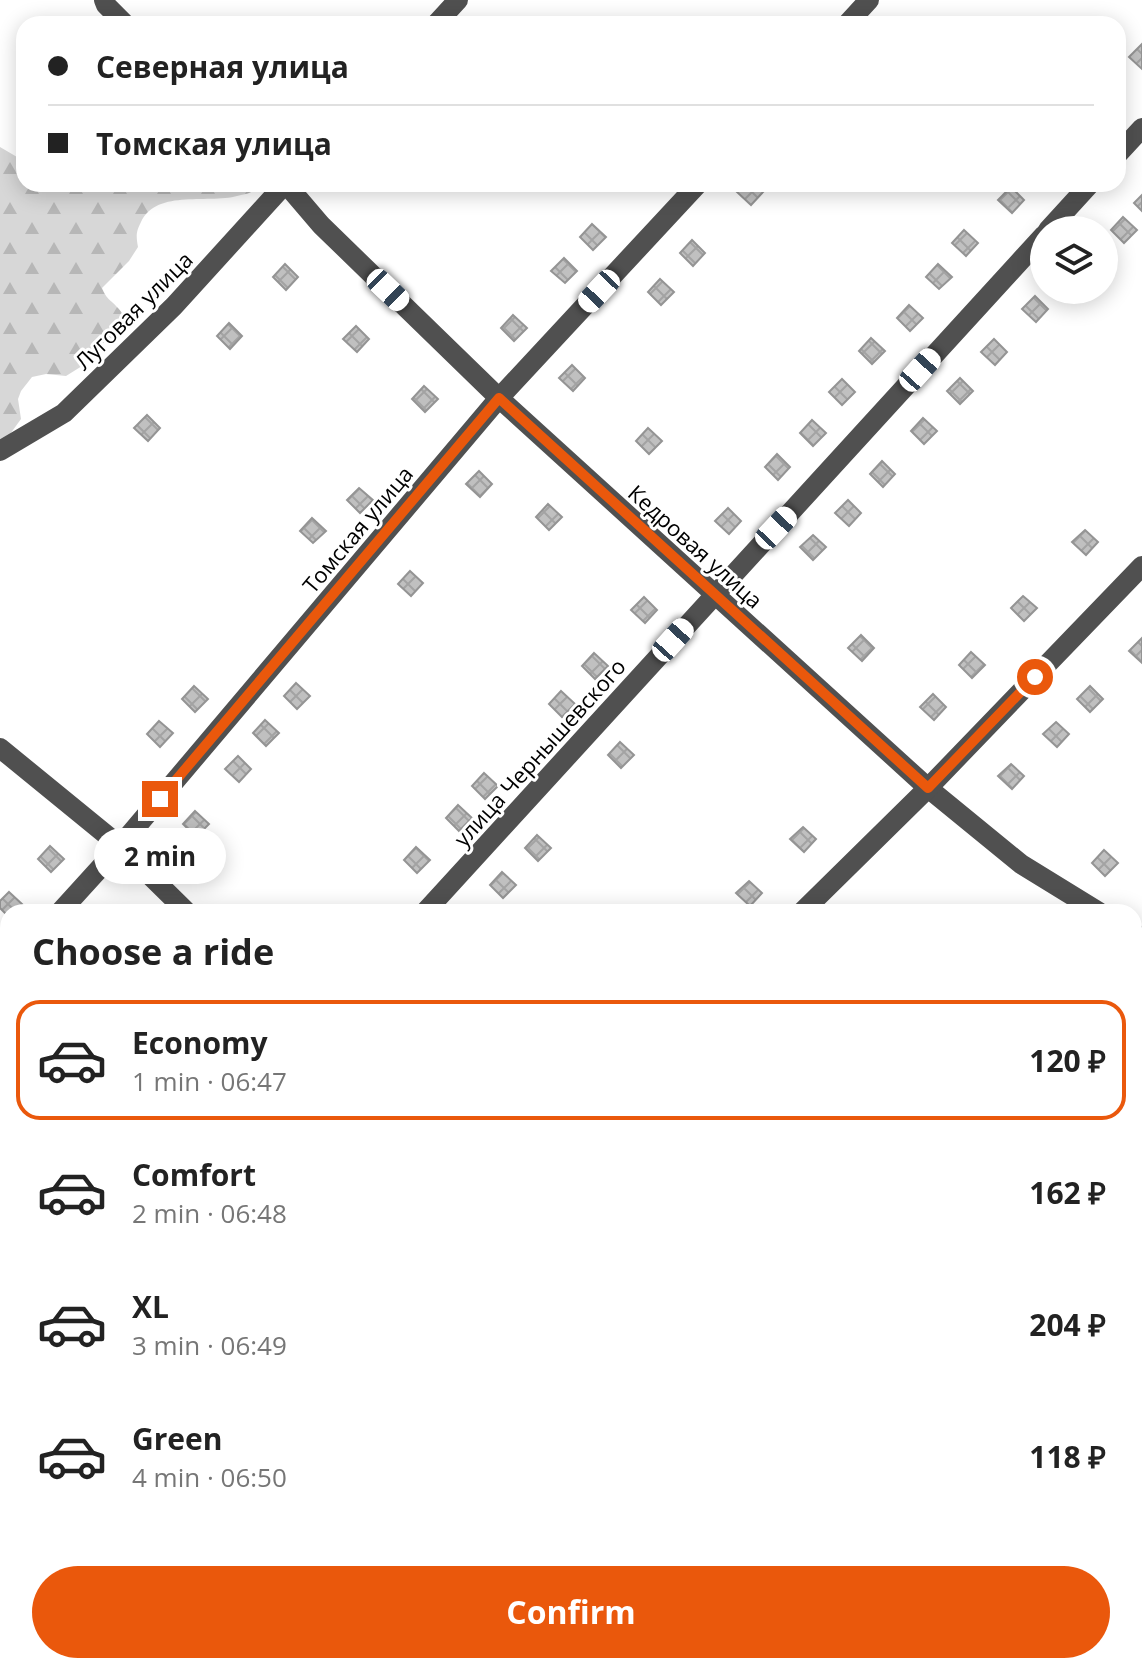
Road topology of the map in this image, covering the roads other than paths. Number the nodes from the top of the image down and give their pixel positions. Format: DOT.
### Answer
graph roads {
  1 [pos="458,0"];
  2 [pos="869,0"];
  3 [pos="443,16"];
  4 [pos="854,16"];
  5 [pos="1142,128"];
  6 [pos="1126,145"];
  7 [pos="279,192"];
  8 [pos="293,192"];
  9 [pos="691,192"];
  10 [pos="1083,192"];
  11 [pos="1061,216"];
  12 [pos="1030,250"];
  13 [pos="499,398"];
  14 [pos="0,451"];
  15 [pos="1142,566"];
  16 [pos="714,595"];
  17 [pos="0,748"];
  18 [pos="928,788"];
  19 [pos="120,846"];
  20 [pos="67,904"];
  21 [pos="179,904"];
  22 [pos="432,904"];
  23 [pos="810,904"];
  24 [pos="1086,904"];
  1 -- 3 [label="street"];
  2 -- 4 [label="street"];
  5 -- 6 [label="street"];
  7 -- 14 [label="street, Луговая улица"];
  8 -- 13 [label="street, Кедровая улица"];
  9 -- 13 [label="street, Томская улица"];
  10 -- 11 [label="street"];
  12 -- 16 [label="street, улица Чернышевского"];
  13 -- 16 [label="street, Кедровая улица"];
  13 -- 19 [label="street, Томская улица"];
  15 -- 18 [label="street"];
  16 -- 18 [label="street, Кедровая улица"];
  16 -- 22 [label="street, улица Чернышевского"];
  17 -- 19 [label="street"];
  18 -- 23 [label="street"];
  18 -- 24 [label="street, Кедровая улица"];
  19 -- 20 [label="street, Томская улица"];
  19 -- 21 [label="street"];
}
